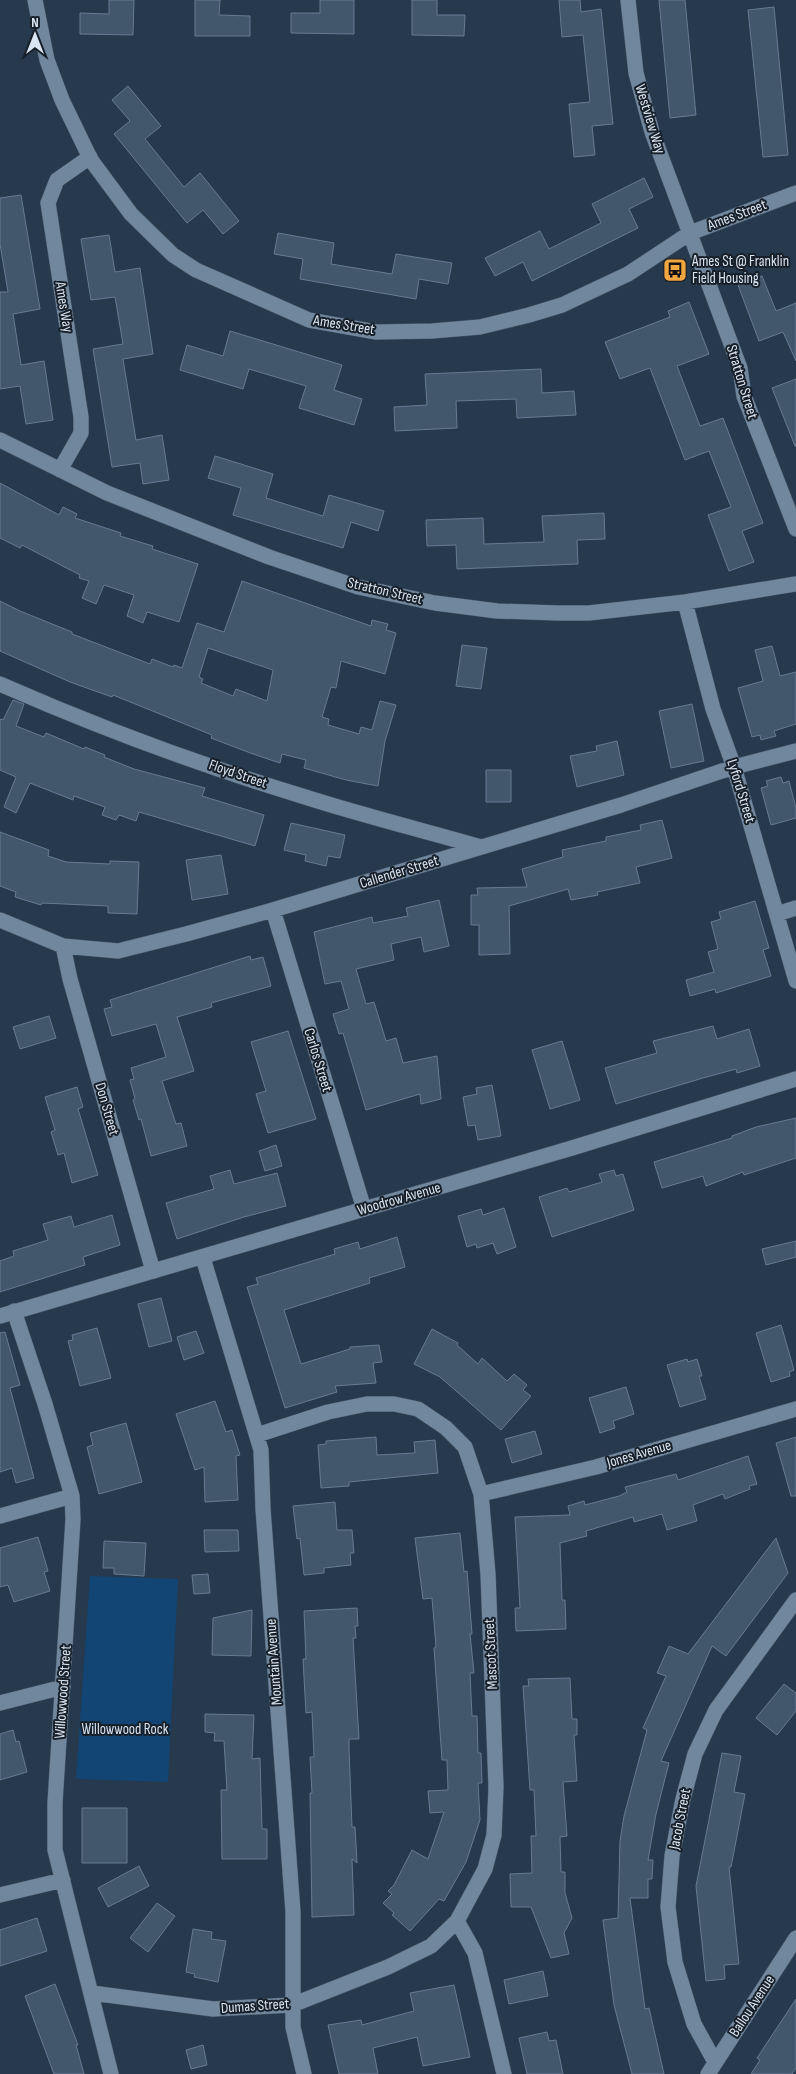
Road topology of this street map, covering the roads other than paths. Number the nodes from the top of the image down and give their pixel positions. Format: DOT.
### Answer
graph roads {
  1 [pos="34,0"];
  2 [pos="628,0"];
  3 [pos="90,157"];
  4 [pos="796,194"];
  5 [pos="690,234"];
  6 [pos="0,440"];
  7 [pos="60,470"];
  8 [pos="796,529"];
  9 [pos="796,584"];
  10 [pos="685,602"];
  11 [pos="0,684"];
  12 [pos="796,750"];
  13 [pos="734,767"];
  14 [pos="482,847"];
  15 [pos="796,908"];
  16 [pos="273,910"];
  17 [pos="777,914"];
  18 [pos="0,920"];
  19 [pos="62,946"];
  20 [pos="796,981"];
  21 [pos="796,1079"];
  22 [pos="364,1209"];
  23 [pos="203,1258"];
  24 [pos="153,1271"];
  25 [pos="7,1314"];
  26 [pos="796,1409"];
  27 [pos="257,1435"];
  28 [pos="480,1494"];
  29 [pos="72,1496"];
  30 [pos="0,1516"];
  31 [pos="796,1600"];
  32 [pos="63,1686"];
  33 [pos="0,1703"];
  34 [pos="63,1880"];
  35 [pos="0,1895"];
  36 [pos="457,1921"];
  37 [pos="796,1938"];
  38 [pos="92,1993"];
  39 [pos="292,2005"];
  40 [pos="712,2068"];
  41 [pos="112,2074"];
  42 [pos="304,2074"];
  43 [pos="504,2074"];
  1 -- 3 [label="street, Ames Street"];
  2 -- 5 [label="street, Westview Way"];
  3 -- 5 [label="street, Ames Street"];
  3 -- 7 [label="street, Ames Way"];
  4 -- 5 [label="street, Ames Street"];
  5 -- 8 [label="street, Stratton Street"];
  6 -- 7 [label="street, Stratton Street"];
  7 -- 10 [label="street, Stratton Street"];
  9 -- 10 [label="street, Stratton Street"];
  10 -- 13 [label="street, Lyford Street"];
  11 -- 14 [label="street, Floyd Street"];
  12 -- 13 [label="street, Callender Street"];
  13 -- 14 [label="street, Callender Street"];
  13 -- 17 [label="street, Lyford Street"];
  14 -- 16 [label="street, Callender Street"];
  15 -- 17 [label="street"];
  16 -- 19 [label="street, Callender Street"];
  16 -- 22 [label="street, Carlos Street"];
  17 -- 20 [label="street, Lyford Street"];
  18 -- 19 [label="street, Callender Street"];
  19 -- 24 [label="street, Don Street"];
  21 -- 22 [label="street, Woodrow Avenue"];
  22 -- 23 [label="street, Woodrow Avenue"];
  23 -- 24 [label="street, Woodrow Avenue"];
  23 -- 27 [label="street, Mountain Avenue"];
  24 -- 25 [label="street, Woodrow Avenue"];
  25 -- 29 [label="street, Willowwood Street"];
  26 -- 28 [label="street, Jones Avenue"];
  27 -- 28 [label="street, Mascot Street"];
  27 -- 39 [label="street, Mountain Avenue"];
  28 -- 36 [label="street, Mascot Street"];
  29 -- 30 [label="street"];
  29 -- 32 [label="street, Willowwood Street"];
  31 -- 40 [label="street, Jacob Street"];
  32 -- 33 [label="street"];
  32 -- 34 [label="street, Willowwood Street"];
  34 -- 35 [label="street"];
  34 -- 38 [label="street, Willowwood Street"];
  36 -- 39 [label="street, Dumas Street"];
  36 -- 43 [label="street"];
  37 -- 40 [label="street, Ballou Avenue"];
  38 -- 39 [label="street, Dumas Street"];
  38 -- 41 [label="street, Willowwood Street"];
  39 -- 42 [label="street, Mountain Avenue"];
}
